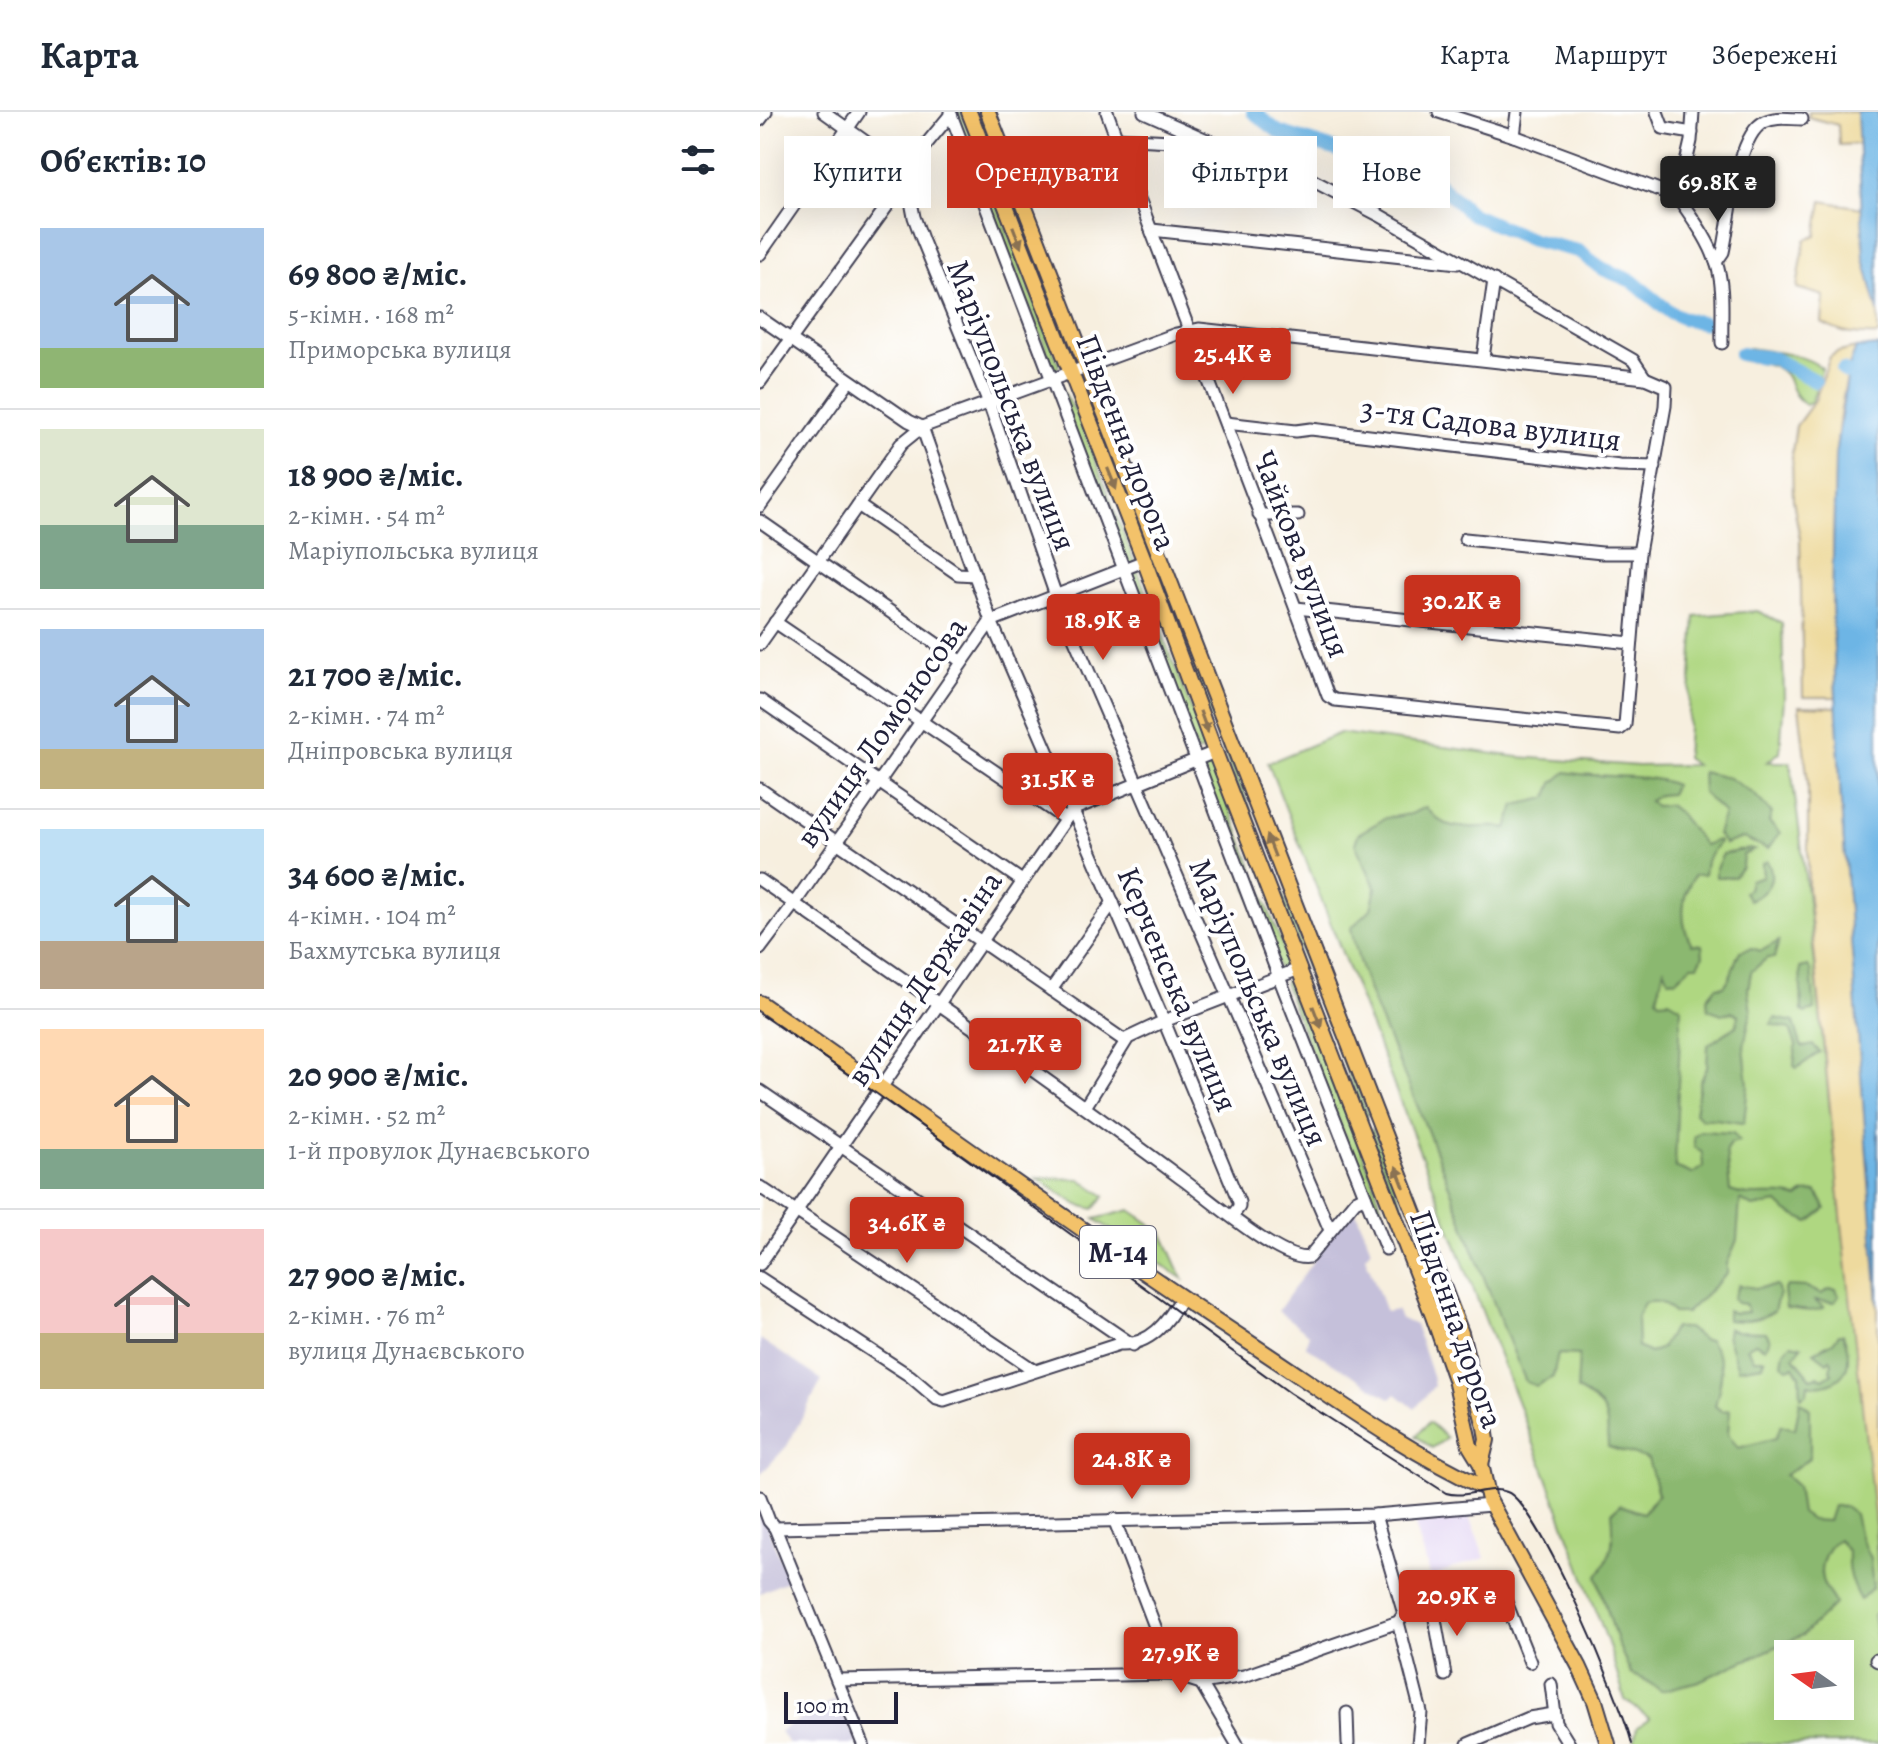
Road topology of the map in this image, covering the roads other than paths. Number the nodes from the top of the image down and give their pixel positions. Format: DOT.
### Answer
graph roads {
  1 [pos="766,112"];
  2 [pos="824,112"];
  3 [pos="859,112"];
  4 [pos="969,112"];
  5 [pos="988,112"];
  6 [pos="1107,112"];
  7 [pos="1144,112"];
  8 [pos="1439,112"];
  9 [pos="1517,112"];
  10 [pos="1657,112"];
  11 [pos="1693,112"];
  12 [pos="950,113"];
  13 [pos="1802,119"];
  14 [pos="760,120"];
  15 [pos="847,129"];
  16 [pos="1692,133"];
  17 [pos="857,136"];
  18 [pos="1115,136"];
  19 [pos="1198,136"];
  20 [pos="1514,136"];
  21 [pos="931,137"];
  22 [pos="1317,183"];
  23 [pos="1678,197"];
  24 [pos="886,208"];
  25 [pos="914,208"];
  26 [pos="1143,208"];
  27 [pos="1152,230"];
  28 [pos="760,254"];
  29 [pos="1716,262"];
  30 [pos="1461,263"];
  31 [pos="1494,280"];
  32 [pos="760,318"];
  33 [pos="1187,330"];
  34 [pos="792,339"];
  35 [pos="1722,343"];
  36 [pos="1483,358"];
  37 [pos="1086,369"];
  38 [pos="1070,374"];
  39 [pos="1645,378"];
  40 [pos="1053,380"];
  41 [pos="849,381"];
  42 [pos="760,382"];
  43 [pos="989,403"];
  44 [pos="1226,423"];
  45 [pos="922,427"];
  46 [pos="1655,467"];
  47 [pos="858,505"];
  48 [pos="760,506"];
  49 [pos="1259,515"];
  50 [pos="1298,515"];
  51 [pos="760,521"];
  52 [pos="1465,539"];
  53 [pos="1639,553"];
  54 [pos="817,561"];
  55 [pos="1144,561"];
  56 [pos="1122,569"];
  57 [pos="975,575"];
  58 [pos="1056,596"];
  59 [pos="1296,608"];
  60 [pos="991,621"];
  61 [pos="775,622"];
  62 [pos="1631,643"];
  63 [pos="760,644"];
  64 [pos="961,661"];
  65 [pos="760,700"];
  66 [pos="919,721"];
  67 [pos="1215,752"];
  68 [pos="1197,759"];
  69 [pos="878,782"];
  70 [pos="1136,783"];
  71 [pos="760,789"];
  72 [pos="1069,814"];
  73 [pos="836,841"];
  74 [pos="760,880"];
  75 [pos="1022,881"];
  76 [pos="1113,902"];
  77 [pos="794,904"];
  78 [pos="981,941"];
  79 [pos="760,949"];
  80 [pos="1299,969"];
  81 [pos="1279,977"];
  82 [pos="1051,990"];
  83 [pos="1228,996"];
  84 [pos="760,1003"];
  85 [pos="939,1005"];
  86 [pos="1164,1021"];
  87 [pos="1125,1041"];
  88 [pos="882,1088"];
  89 [pos="760,1091"];
  90 [pos="1085,1107"];
  91 [pos="1379,1122"];
  92 [pos="1360,1129"];
  93 [pos="841,1147"];
  94 [pos="760,1187"];
  95 [pos="1365,1196"];
  96 [pos="796,1212"];
  97 [pos="1232,1216"];
  98 [pos="1330,1230"];
  99 [pos="1386,1249"];
  100 [pos="760,1264"];
  101 [pos="760,1278"];
  102 [pos="1182,1297"];
  103 [pos="1133,1345"];
  104 [pos="1034,1370"];
  105 [pos="1481,1464"];
  106 [pos="1485,1488"];
  107 [pos="760,1497"];
  108 [pos="1491,1505"];
  109 [pos="1375,1515"];
  110 [pos="1114,1519"];
  111 [pos="775,1528"];
  112 [pos="1433,1608"];
  113 [pos="1401,1618"];
  114 [pos="1530,1662"];
  115 [pos="1173,1674"];
  116 [pos="1445,1675"];
  117 [pos="837,1680"];
  118 [pos="1201,1683"];
  119 [pos="1551,1684"];
  120 [pos="1347,1713"];
  121 [pos="1554,1714"];
  122 [pos="863,1744"];
  123 [pos="1237,1744"];
  124 [pos="1348,1744"];
  125 [pos="1418,1744"];
  126 [pos="1468,1744"];
  127 [pos="1569,1744"];
  128 [pos="1608,1744"];
  1 -- 14 [label="street"];
  2 -- 15 [label="street"];
  3 -- 15 [label="street"];
  4 -- 38 [label="main road, Південна дорога, one-way"];
  5 -- 37 [label="main road, Південна дорога"];
  6 -- 18 [label="street, Чайкова вулиця"];
  7 -- 19 [label="street"];
  8 -- 20 [label="street"];
  9 -- 20 [label="street"];
  10 -- 16 [label="street"];
  11 -- 16 [label="street"];
  12 -- 21 [label="street"];
  12 -- 40 [label="street"];
  13 -- 29 [label="street"];
  15 -- 17 [label="street"];
  15 -- 28 [label="street"];
  16 -- 23 [label="street"];
  20 -- 23 [label="street"];
  22 -- 30 [label="street"];
  23 -- 29 [label="street"];
  24 -- 34 [label="street"];
  25 -- 43 [label="street, Маріупольська вулиця"];
  26 -- 27 [label="street, Чайкова вулиця"];
  27 -- 30 [label="street"];
  27 -- 33 [label="street, Чайкова вулиця"];
  29 -- 35 [label="street"];
  30 -- 31 [label="street"];
  31 -- 36 [label="street"];
  31 -- 39 [label="street"];
  32 -- 34 [label="street"];
  33 -- 36 [label="street"];
  33 -- 37 [label="street"];
  33 -- 44 [label="street, Чайкова вулиця"];
  34 -- 41 [label="street"];
  34 -- 42 [label="street"];
  36 -- 39 [label="street"];
  37 -- 38 [label="street"];
  91 -- 37 [label="main road, Південна дорога, one-way"];
  38 -- 40 [label="street"];
  38 -- 55 [label="main road, Південна дорога, one-way"];
  39 -- 46 [label="street"];
  40 -- 43 [label="street"];
  40 -- 56 [label="street"];
  41 -- 45 [label="street"];
  41 -- 48 [label="street"];
  43 -- 45 [label="street"];
  43 -- 58 [label="street, Маріупольська вулиця"];
  44 -- 46 [label="street, 3-тя Садова вулиця"];
  44 -- 49 [label="street, Чайкова вулиця"];
  45 -- 47 [label="street"];
  45 -- 57 [label="street, Керченська вулиця"];
  46 -- 53 [label="street"];
  47 -- 54 [label="street"];
  47 -- 57 [label="street"];
  49 -- 50 [label="street"];
  49 -- 59 [label="street, Чайкова вулиця"];
  51 -- 54 [label="street"];
  52 -- 53 [label="street"];
  53 -- 62 [label="street"];
  54 -- 61 [label="street"];
  54 -- 64 [label="street"];
  55 -- 56 [label="street, вулиця Ломоносова"];
  55 -- 67 [label="main road, Південна дорога, one-way"];
  56 -- 58 [label="street, вулиця Ломоносова"];
  56 -- 68 [label="street"];
  57 -- 60 [label="street, Керченська вулиця"];
  58 -- 60 [label="street, вулиця Ломоносова"];
  58 -- 70 [label="street, Маріупольська вулиця"];
  59 -- 62 [label="street"];
  59 -- 62 [label="street, Чайкова вулиця"];
  60 -- 64 [label="street, вулиця Ломоносова"];
  60 -- 72 [label="street, Керченська вулиця"];
  61 -- 63 [label="street"];
  61 -- 66 [label="street"];
  64 -- 66 [label="street, вулиця Ломоносова"];
  65 -- 69 [label="street"];
  66 -- 69 [label="street, вулиця Ломоносова"];
  66 -- 72 [label="street"];
  67 -- 68 [label="street"];
  67 -- 80 [label="main road, Південна дорога"];
  68 -- 70 [label="street"];
  68 -- 81 [label="street"];
  69 -- 73 [label="street, вулиця Ломоносова"];
  69 -- 75 [label="street"];
  70 -- 72 [label="street"];
  70 -- 83 [label="street, Маріупольська вулиця"];
  71 -- 73 [label="street"];
  72 -- 75 [label="street, вулиця Державіна"];
  72 -- 76 [label="street, Керченська вулиця"];
  73 -- 77 [label="street, вулиця Ломоносова"];
  73 -- 78 [label="street"];
  74 -- 77 [label="street"];
  75 -- 78 [label="street, вулиця Державіна"];
  76 -- 82 [label="street"];
  76 -- 86 [label="street, Керченська вулиця"];
  77 -- 79 [label="street, вулиця Ломоносова"];
  77 -- 85 [label="street"];
  78 -- 82 [label="street"];
  78 -- 85 [label="street, вулиця Державіна"];
  80 -- 81 [label="street"];
  80 -- 92 [label="main road, Південна дорога, one-way"];
  81 -- 83 [label="street"];
  81 -- 95 [label="street"];
  82 -- 87 [label="street"];
  83 -- 86 [label="street"];
  83 -- 98 [label="street, Маріупольська вулиця"];
  84 -- 88 [label="main road, М-14"];
  85 -- 88 [label="street, вулиця Державіна"];
  85 -- 90 [label="street"];
  86 -- 87 [label="street"];
  86 -- 97 [label="street, Керченська вулиця"];
  87 -- 90 [label="street"];
  88 -- 93 [label="street, вулиця Державіна"];
  88 -- 102 [label="main road, М-14"];
  89 -- 93 [label="street"];
  90 -- 97 [label="street"];
  91 -- 92 [label="main road"];
  105 -- 91 [label="main road, Південна дорога, one-way"];
  92 -- 105 [label="main road, Південна дорога"];
  93 -- 96 [label="street, вулиця Державіна"];
  93 -- 103 [label="street"];
  94 -- 96 [label="street"];
  95 -- 98 [label="street"];
  95 -- 99 [label="street"];
  96 -- 100 [label="street, вулиця Державіна"];
  96 -- 104 [label="street"];
  97 -- 98 [label="street"];
  101 -- 104 [label="street"];
  102 -- 103 [label="street"];
  102 -- 106 [label="main road, М-14"];
  103 -- 104 [label="street"];
  105 -- 106 [label="main road"];
  106 -- 108 [label="main road"];
  107 -- 111 [label="street"];
  108 -- 109 [label="street"];
  108 -- 128 [label="main road"];
  109 -- 110 [label="street"];
  109 -- 113 [label="street"];
  110 -- 111 [label="street"];
  110 -- 115 [label="street"];
  111 -- 117 [label="street"];
  112 -- 113 [label="street"];
  112 -- 114 [label="street"];
  112 -- 116 [label="street"];
  113 -- 118 [label="street"];
  113 -- 125 [label="street"];
  115 -- 117 [label="street"];
  115 -- 118 [label="street"];
  117 -- 122 [label="street"];
  118 -- 123 [label="street"];
  119 -- 121 [label="street"];
  120 -- 124 [label="street"];
  121 -- 126 [label="street"];
  121 -- 127 [label="street"];
}
